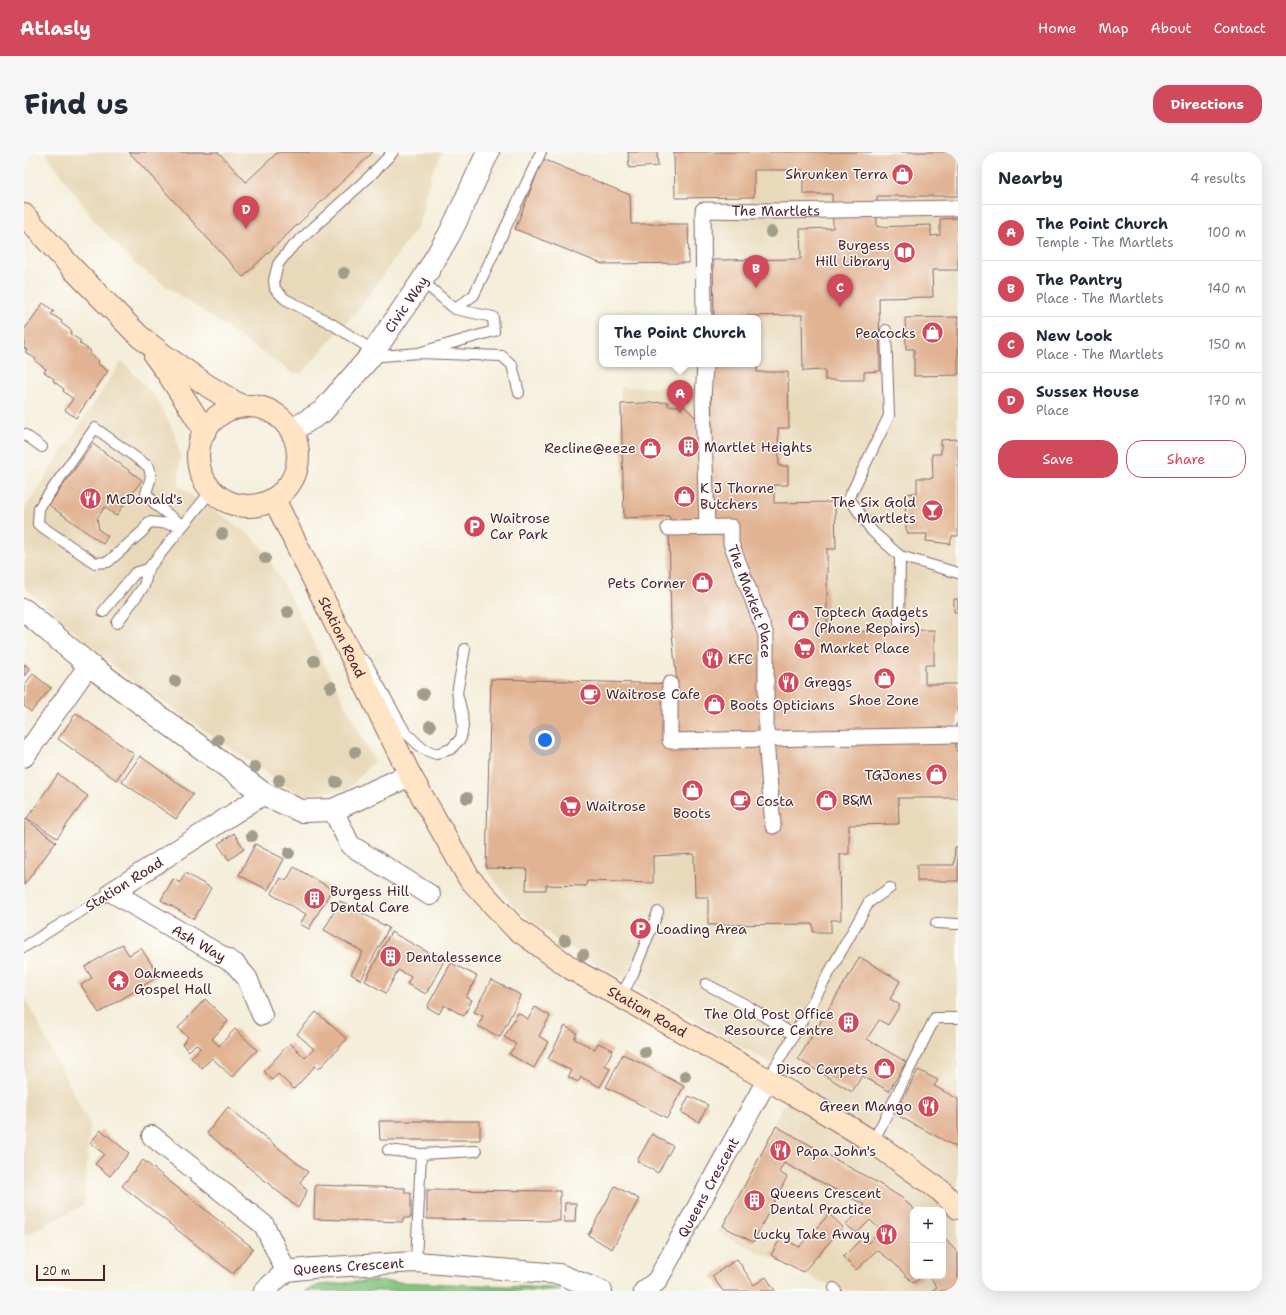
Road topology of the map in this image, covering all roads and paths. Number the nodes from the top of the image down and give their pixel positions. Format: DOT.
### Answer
graph roads {
  1 [pos="393,152"];
  2 [pos="488,152"];
  3 [pos="541,152"];
  4 [pos="958,208"];
  5 [pos="24,215"];
  6 [pos="422,281"];
  7 [pos="455,309"];
  8 [pos="704,315"];
  9 [pos="886,330"];
  10 [pos="139,336"];
  11 [pos="418,353"];
  12 [pos="372,354"];
  13 [pos="705,367"];
  14 [pos="519,393"];
  15 [pos="241,406"];
  16 [pos="292,430"];
  17 [pos="205,431"];
  18 [pos="24,434"];
  19 [pos="42,448"];
  20 [pos="212,490"];
  21 [pos="274,499"];
  22 [pos="182,525"];
  23 [pos="707,527"];
  24 [pos="669,528"];
  25 [pos="900,556"];
  26 [pos="148,569"];
  27 [pos="958,573"];
  28 [pos="24,610"];
  29 [pos="103,612"];
  30 [pos="117,623"];
  31 [pos="899,624"];
  32 [pos="466,648"];
  33 [pos="350,651"];
  34 [pos="89,665"];
  35 [pos="670,684"];
  36 [pos="958,735"];
  37 [pos="766,739"];
  38 [pos="24,757"];
  39 [pos="410,775"];
  40 [pos="264,794"];
  41 [pos="333,810"];
  42 [pos="773,826"];
  43 [pos="890,888"];
  44 [pos="112,892"];
  45 [pos="430,895"];
  46 [pos="658,912"];
  47 [pos="936,923"];
  48 [pos="958,924"];
  49 [pos="24,947"];
  50 [pos="706,984"];
  51 [pos="621,996"];
  52 [pos="262,1015"];
  53 [pos="958,1018"];
  54 [pos="794,1036"];
  55 [pos="767,1080"];
  56 [pos="152,1136"];
  57 [pos="873,1142"];
  58 [pos="388,1150"];
  59 [pos="476,1151"];
  60 [pos="422,1154"];
  61 [pos="958,1208"];
  62 [pos="416,1262"];
  63 [pos="286,1271"];
  64 [pos="264,1291"];
  65 [pos="602,1291"];
  66 [pos="644,1291"];
  1 -- 12 [label="lane"];
  2 -- 6 [label="street, Civic Way"];
  3 -- 7 [label="lane"];
  4 -- 8 [label="street, The Martlets"];
  5 -- 10 [label="main road"];
  6 -- 7 [label="lane"];
  6 -- 12 [label="street, Civic Way"];
  7 -- 11 [label="lane"];
  9 -- 25 [label="lane"];
  10 -- 15 [label="main road"];
  10 -- 17 [label="main road"];
  11 -- 12 [label="lane"];
  11 -- 14 [label="lane"];
  12 -- 16 [label="street, Civic Way"];
  13 -- 23 [label="street"];
  15 -- 16 [label="main road"];
  15 -- 17 [label="main road"];
  16 -- 21 [label="main road"];
  17 -- 20 [label="main road"];
  18 -- 19 [label="lane"];
  20 -- 21 [label="main road"];
  20 -- 22 [label="lane"];
  21 -- 33 [label="main road, Station Road"];
  22 -- 22 [label="lane"];
  22 -- 26 [label="lane"];
  23 -- 24 [label="street, The Market Place"];
  23 -- 37 [label="street, The Market Place"];
  25 -- 27 [label="lane"];
  25 -- 31 [label="lane"];
  26 -- 29 [label="lane"];
  26 -- 30 [label="lane"];
  28 -- 34 [label="street"];
  32 -- 33 [label="lane"];
  33 -- 39 [label="main road, Station Road"];
  34 -- 38 [label="street"];
  34 -- 40 [label="street"];
  35 -- 37 [label="street"];
  36 -- 37 [label="street"];
  37 -- 42 [label="street"];
  39 -- 41 [label="street"];
  39 -- 51 [label="main road, Station Road"];
  40 -- 41 [label="street"];
  40 -- 44 [label="street, Station Road"];
  41 -- 45 [label="street"];
  43 -- 54 [label="lane"];
  44 -- 49 [label="lane, Station Road"];
  44 -- 52 [label="street, Ash Way"];
  46 -- 51 [label="lane"];
  47 -- 48 [label="lane"];
  50 -- 54 [label="lane"];
  51 -- 55 [label="main road, Station Road"];
  53 -- 57 [label="lane"];
  54 -- 55 [label="lane"];
  55 -- 57 [label="main road, Station Road"];
  55 -- 66 [label="street, Queens Crescent"];
  56 -- 63 [label="street, Queens Crescent"];
  57 -- 61 [label="main road, Station Road"];
  58 -- 60 [label="lane"];
  59 -- 60 [label="lane"];
  60 -- 62 [label="lane"];
  62 -- 63 [label="street, Queens Crescent"];
  62 -- 65 [label="street, Queens Crescent"];
  63 -- 64 [label="street"];
}
